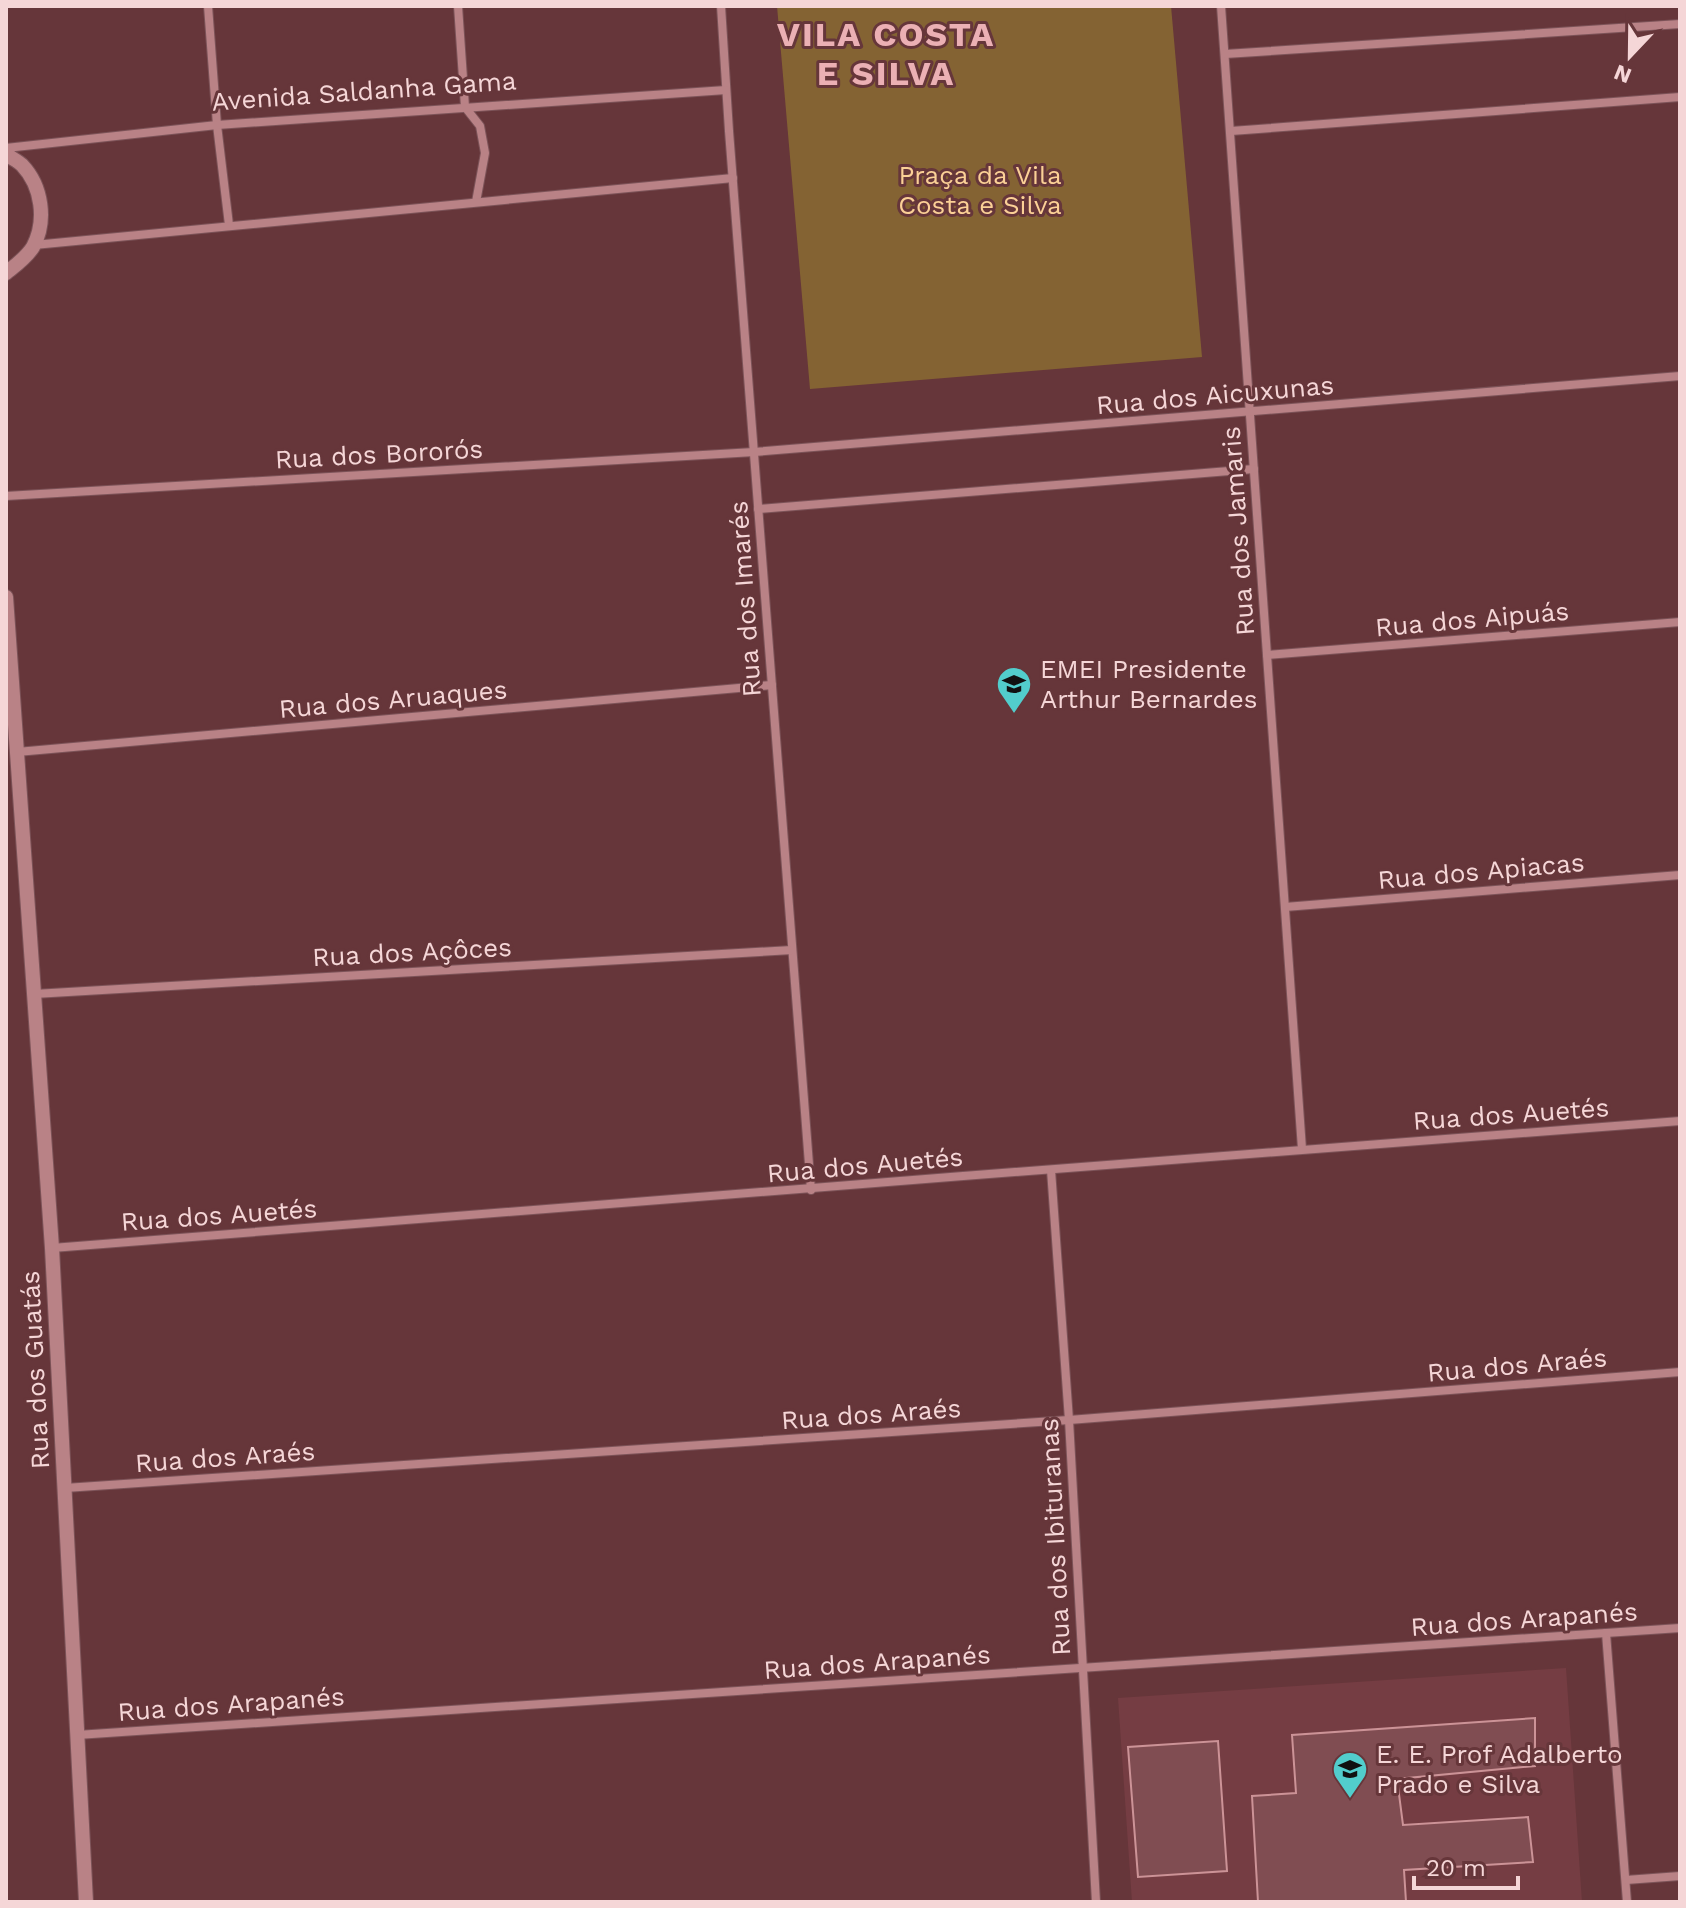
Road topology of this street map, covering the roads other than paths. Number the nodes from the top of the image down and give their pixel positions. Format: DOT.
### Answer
graph roads {
  1 [pos="208,6"];
  2 [pos="458,6"];
  3 [pos="721,6"];
  4 [pos="1221,6"];
  5 [pos="1680,24"];
  6 [pos="1225,54"];
  7 [pos="726,90"];
  8 [pos="1680,97"];
  9 [pos="465,107"];
  10 [pos="217,125"];
  11 [pos="1231,131"];
  12 [pos="6,148"];
  13 [pos="6,154"];
  14 [pos="733,178"];
  15 [pos="476,202"];
  16 [pos="229,225"];
  17 [pos="34,245"];
  18 [pos="6,274"];
  19 [pos="1680,376"];
  20 [pos="1250,412"];
  21 [pos="754,452"];
  22 [pos="1254,469"];
  23 [pos="6,496"];
  24 [pos="758,509"];
  25 [pos="6,597"];
  26 [pos="1680,622"];
  27 [pos="1267,655"];
  28 [pos="772,685"];
  29 [pos="17,752"];
  30 [pos="1680,875"];
  31 [pos="1285,907"];
  32 [pos="792,950"];
  33 [pos="34,994"];
  34 [pos="1680,1121"];
  35 [pos="1302,1149"];
  36 [pos="1051,1170"];
  37 [pos="811,1190"];
  38 [pos="52,1248"];
  39 [pos="1680,1372"];
  40 [pos="1069,1420"];
  41 [pos="65,1488"];
  42 [pos="1680,1628"];
  43 [pos="1606,1633"];
  44 [pos="1082,1669"];
  45 [pos="77,1735"];
  46 [pos="1680,1876"];
  47 [pos="1626,1880"];
  48 [pos="86,1902"];
  49 [pos="1096,1902"];
  50 [pos="1627,1902"];
  1 -- 10 [label="street"];
  2 -- 9 [label="street"];
  3 -- 7 [label="street, Rua dos Imarés"];
  4 -- 6 [label="street, Rua dos Jamaris"];
  5 -- 6 [label="street"];
  6 -- 11 [label="street, Rua dos Jamaris"];
  7 -- 9 [label="street, Avenida Saldanha Gama"];
  7 -- 14 [label="street, Rua dos Imarés"];
  8 -- 11 [label="street"];
  9 -- 10 [label="street, Avenida Saldanha Gama"];
  9 -- 15 [label="street"];
  10 -- 12 [label="street, Avenida Saldanha Gama"];
  10 -- 16 [label="street"];
  11 -- 20 [label="street, Rua dos Jamaris"];
  13 -- 17 [label="street"];
  14 -- 15 [label="street"];
  14 -- 21 [label="street, Rua dos Imarés"];
  15 -- 16 [label="street"];
  16 -- 17 [label="street"];
  17 -- 18 [label="street"];
  19 -- 20 [label="street, Rua dos Aicuxunas"];
  20 -- 21 [label="street, Rua dos Aicuxunas"];
  20 -- 22 [label="street, Rua dos Jamaris"];
  21 -- 23 [label="street, Rua dos Bororós"];
  21 -- 24 [label="street, Rua dos Imarés"];
  22 -- 24 [label="street"];
  22 -- 27 [label="street, Rua dos Jamaris"];
  24 -- 28 [label="street, Rua dos Imarés"];
  25 -- 29 [label="street, Rua dos Guatás"];
  26 -- 27 [label="street, Rua dos Aipuás"];
  27 -- 31 [label="street, Rua dos Jamaris"];
  28 -- 29 [label="street, Rua dos Aruaques"];
  28 -- 32 [label="street, Rua dos Imarés"];
  29 -- 33 [label="street, Rua dos Guatás"];
  30 -- 31 [label="street, Rua dos Apiacas"];
  31 -- 35 [label="street, Rua dos Jamaris"];
  32 -- 33 [label="street, Rua dos Açôces"];
  32 -- 37 [label="street, Rua dos Imarés"];
  33 -- 38 [label="street, Rua dos Guatás"];
  34 -- 35 [label="street, Rua dos Auetés"];
  35 -- 36 [label="street, Rua dos Auetés"];
  36 -- 37 [label="street, Rua dos Auetés"];
  36 -- 40 [label="street, Rua dos Ibituranas"];
  37 -- 38 [label="street, Rua dos Auetés"];
  38 -- 41 [label="street, Rua dos Guatás"];
  39 -- 40 [label="street, Rua dos Araés"];
  40 -- 41 [label="street, Rua dos Araés"];
  40 -- 44 [label="street, Rua dos Ibituranas"];
  41 -- 45 [label="street, Rua dos Guatás"];
  42 -- 43 [label="street, Rua dos Arapanés"];
  43 -- 44 [label="street, Rua dos Arapanés"];
  43 -- 47 [label="street"];
  44 -- 45 [label="street, Rua dos Arapanés"];
  44 -- 49 [label="street, Rua dos Ibituranas"];
  45 -- 48 [label="street, Rua dos Guatás"];
  46 -- 47 [label="street"];
  47 -- 50 [label="street"];
}
